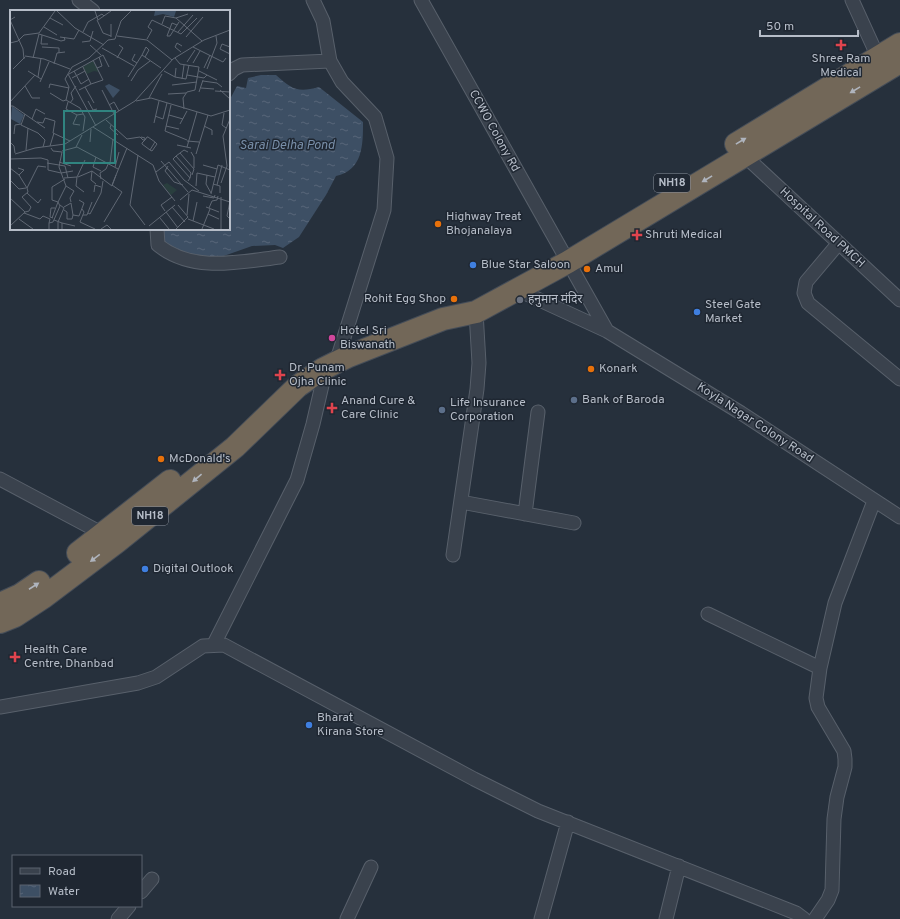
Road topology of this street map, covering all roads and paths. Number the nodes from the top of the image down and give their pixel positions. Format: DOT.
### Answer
graph roads {
  1 [pos="80,0"];
  2 [pos="313,0"];
  3 [pos="421,0"];
  4 [pos="852,0"];
  5 [pos="93,10"];
  6 [pos="900,44"];
  7 [pos="878,58"];
  8 [pos="330,60"];
  9 [pos="900,62"];
  10 [pos="230,70"];
  11 [pos="745,156"];
  12 [pos="157,230"];
  13 [pos="838,244"];
  14 [pos="565,256"];
  15 [pos="280,257"];
  16 [pos="518,290"];
  17 [pos="900,300"];
  18 [pos="476,312"];
  19 [pos="443,318"];
  20 [pos="608,331"];
  21 [pos="331,365"];
  22 [pos="900,379"];
  23 [pos="538,412"];
  24 [pos="0,478"];
  25 [pos="874,501"];
  26 [pos="461,502"];
  27 [pos="525,514"];
  28 [pos="900,517"];
  29 [pos="574,523"];
  30 [pos="110,538"];
  31 [pos="453,554"];
  32 [pos="0,604"];
  33 [pos="708,614"];
  34 [pos="0,622"];
  35 [pos="214,644"];
  36 [pos="820,668"];
  37 [pos="0,707"];
  38 [pos="568,822"];
  39 [pos="679,866"];
  40 [pos="371,867"];
  41 [pos="152,879"];
  42 [pos="142,891"];
  43 [pos="128,907"];
  44 [pos="798,917"];
  45 [pos="118,919"];
  46 [pos="347,919"];
  47 [pos="541,919"];
  48 [pos="666,919"];
  49 [pos="815,919"];
  1 -- 5 [label="street"];
  2 -- 8 [label="street"];
  3 -- 14 [label="street, CCWO Colony Rd"];
  4 -- 7 [label="street"];
  6 -- 7 [label="highway, NH18"];
  14 -- 7 [label="highway, NH18, one-way"];
  8 -- 10 [label="street"];
  8 -- 21 [label="street"];
  9 -- 11 [label="highway, NH18, one-way"];
  11 -- 13 [label="street, Hospital Road PMCH"];
  11 -- 14 [label="highway, NH18, one-way"];
  12 -- 15 [label="street"];
  13 -- 17 [label="street, Hospital Road PMCH"];
  13 -- 22 [label="street"];
  14 -- 16 [label="highway, NH18"];
  14 -- 19 [label="highway, NH18"];
  14 -- 20 [label="street, Koyla Nagar Colony Road"];
  16 -- 18 [label="highway, NH18"];
  16 -- 20 [label="street, Koyla Nagar Colony Road"];
  18 -- 19 [label="highway, NH18"];
  18 -- 26 [label="street"];
  19 -- 21 [label="highway, NH18"];
  20 -- 25 [label="street, Koyla Nagar Colony Road"];
  21 -- 30 [label="highway, NH18"];
  21 -- 35 [label="street"];
  23 -- 27 [label="street"];
  24 -- 30 [label="street"];
  25 -- 28 [label="street, Koyla Nagar Colony Road"];
  25 -- 36 [label="street"];
  26 -- 27 [label="street"];
  26 -- 31 [label="street"];
  27 -- 29 [label="street"];
  32 -- 30 [label="highway, NH18, one-way"];
  30 -- 34 [label="highway, NH18, one-way"];
  33 -- 36 [label="street"];
  35 -- 37 [label="street"];
  35 -- 38 [label="street"];
  36 -- 49 [label="street"];
  38 -- 39 [label="street"];
  38 -- 47 [label="street"];
  39 -- 44 [label="street"];
  39 -- 48 [label="street"];
  40 -- 46 [label="street"];
  41 -- 42 [label="street"];
  43 -- 45 [label="street"];
}
